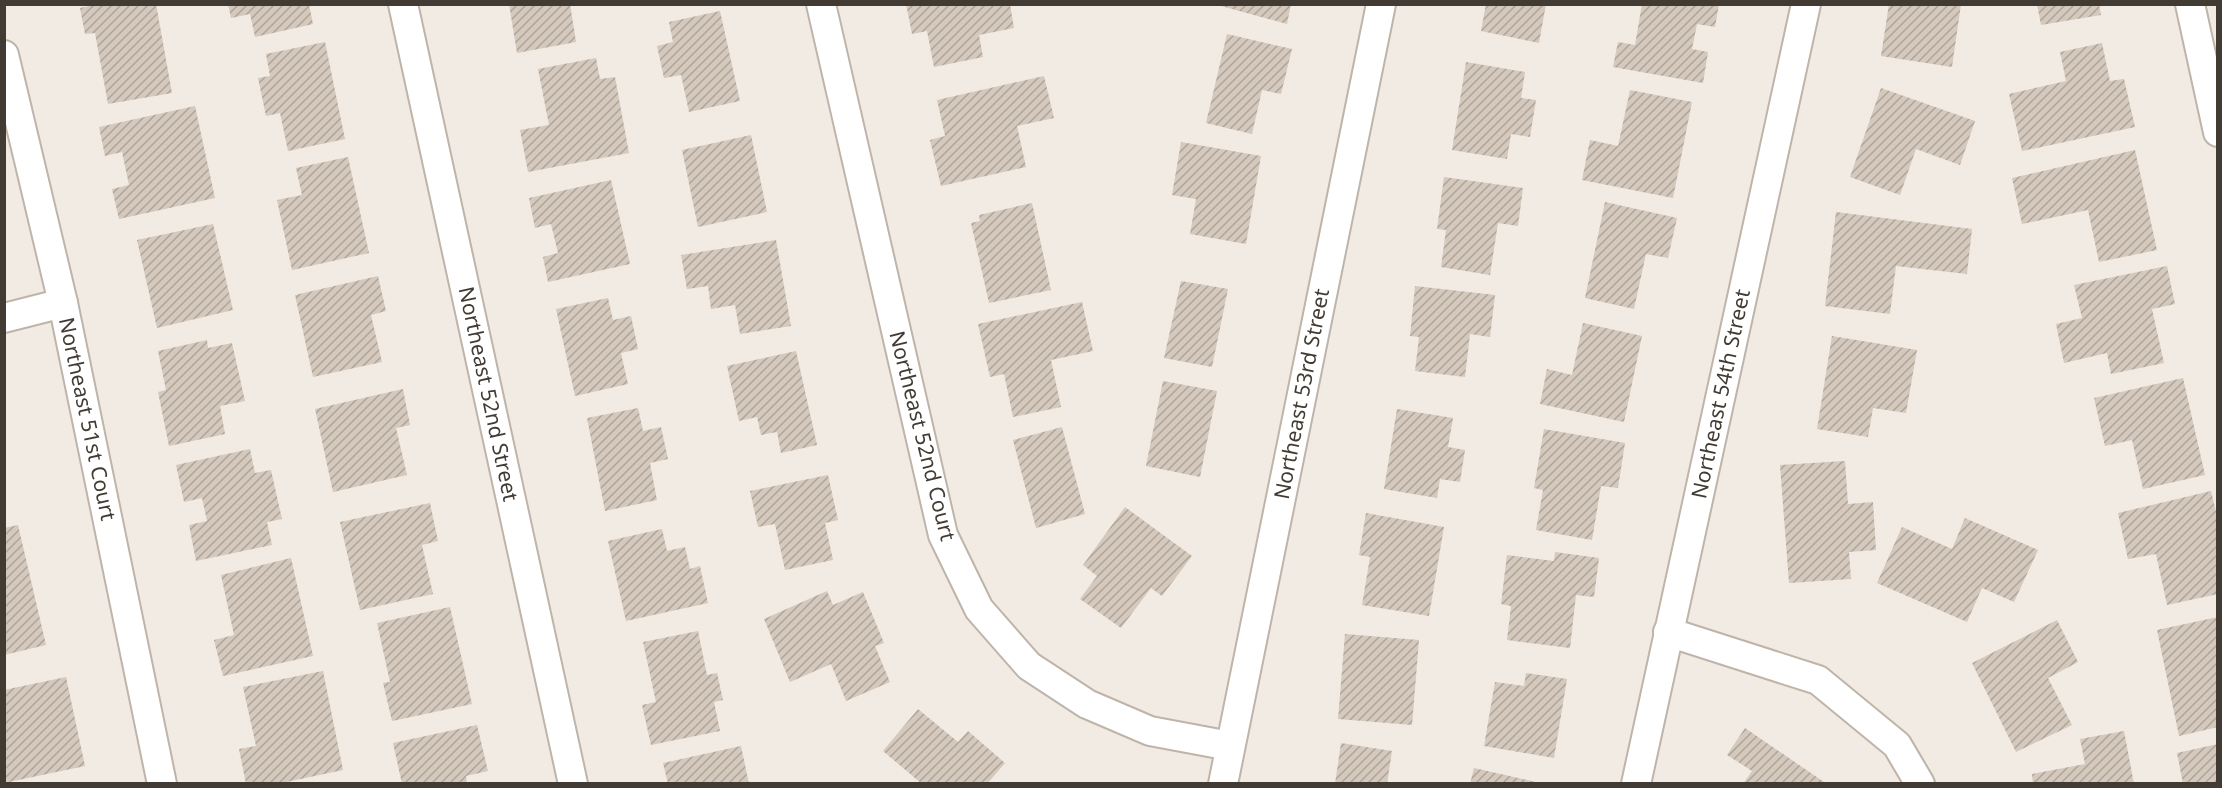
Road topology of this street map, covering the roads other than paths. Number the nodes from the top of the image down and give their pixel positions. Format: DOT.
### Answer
graph roads {
  1 [pos="403,4"];
  2 [pos="821,4"];
  3 [pos="1381,4"];
  4 [pos="1806,4"];
  5 [pos="2190,4"];
  6 [pos="4,55"];
  7 [pos="2217,132"];
  8 [pos="63,303"];
  9 [pos="4,318"];
  10 [pos="1668,632"];
  11 [pos="1230,746"];
  12 [pos="162,783"];
  13 [pos="573,783"];
  14 [pos="1222,783"];
  15 [pos="1636,783"];
  16 [pos="1920,783"];
  1 -- 13 [label="street, Northeast 52nd Street"];
  2 -- 11 [label="street, Northeast 52nd Court"];
  3 -- 11 [label="street, Northeast 53rd Street"];
  4 -- 10 [label="street, Northeast 54th Street"];
  5 -- 7 [label="street"];
  6 -- 8 [label="street, Northeast 51st Court"];
  8 -- 9 [label="street"];
  8 -- 12 [label="street, Northeast 51st Court"];
  10 -- 15 [label="street, Northeast 54th Street"];
  10 -- 16 [label="street"];
  11 -- 14 [label="street, Northeast 53rd Street"];
}
